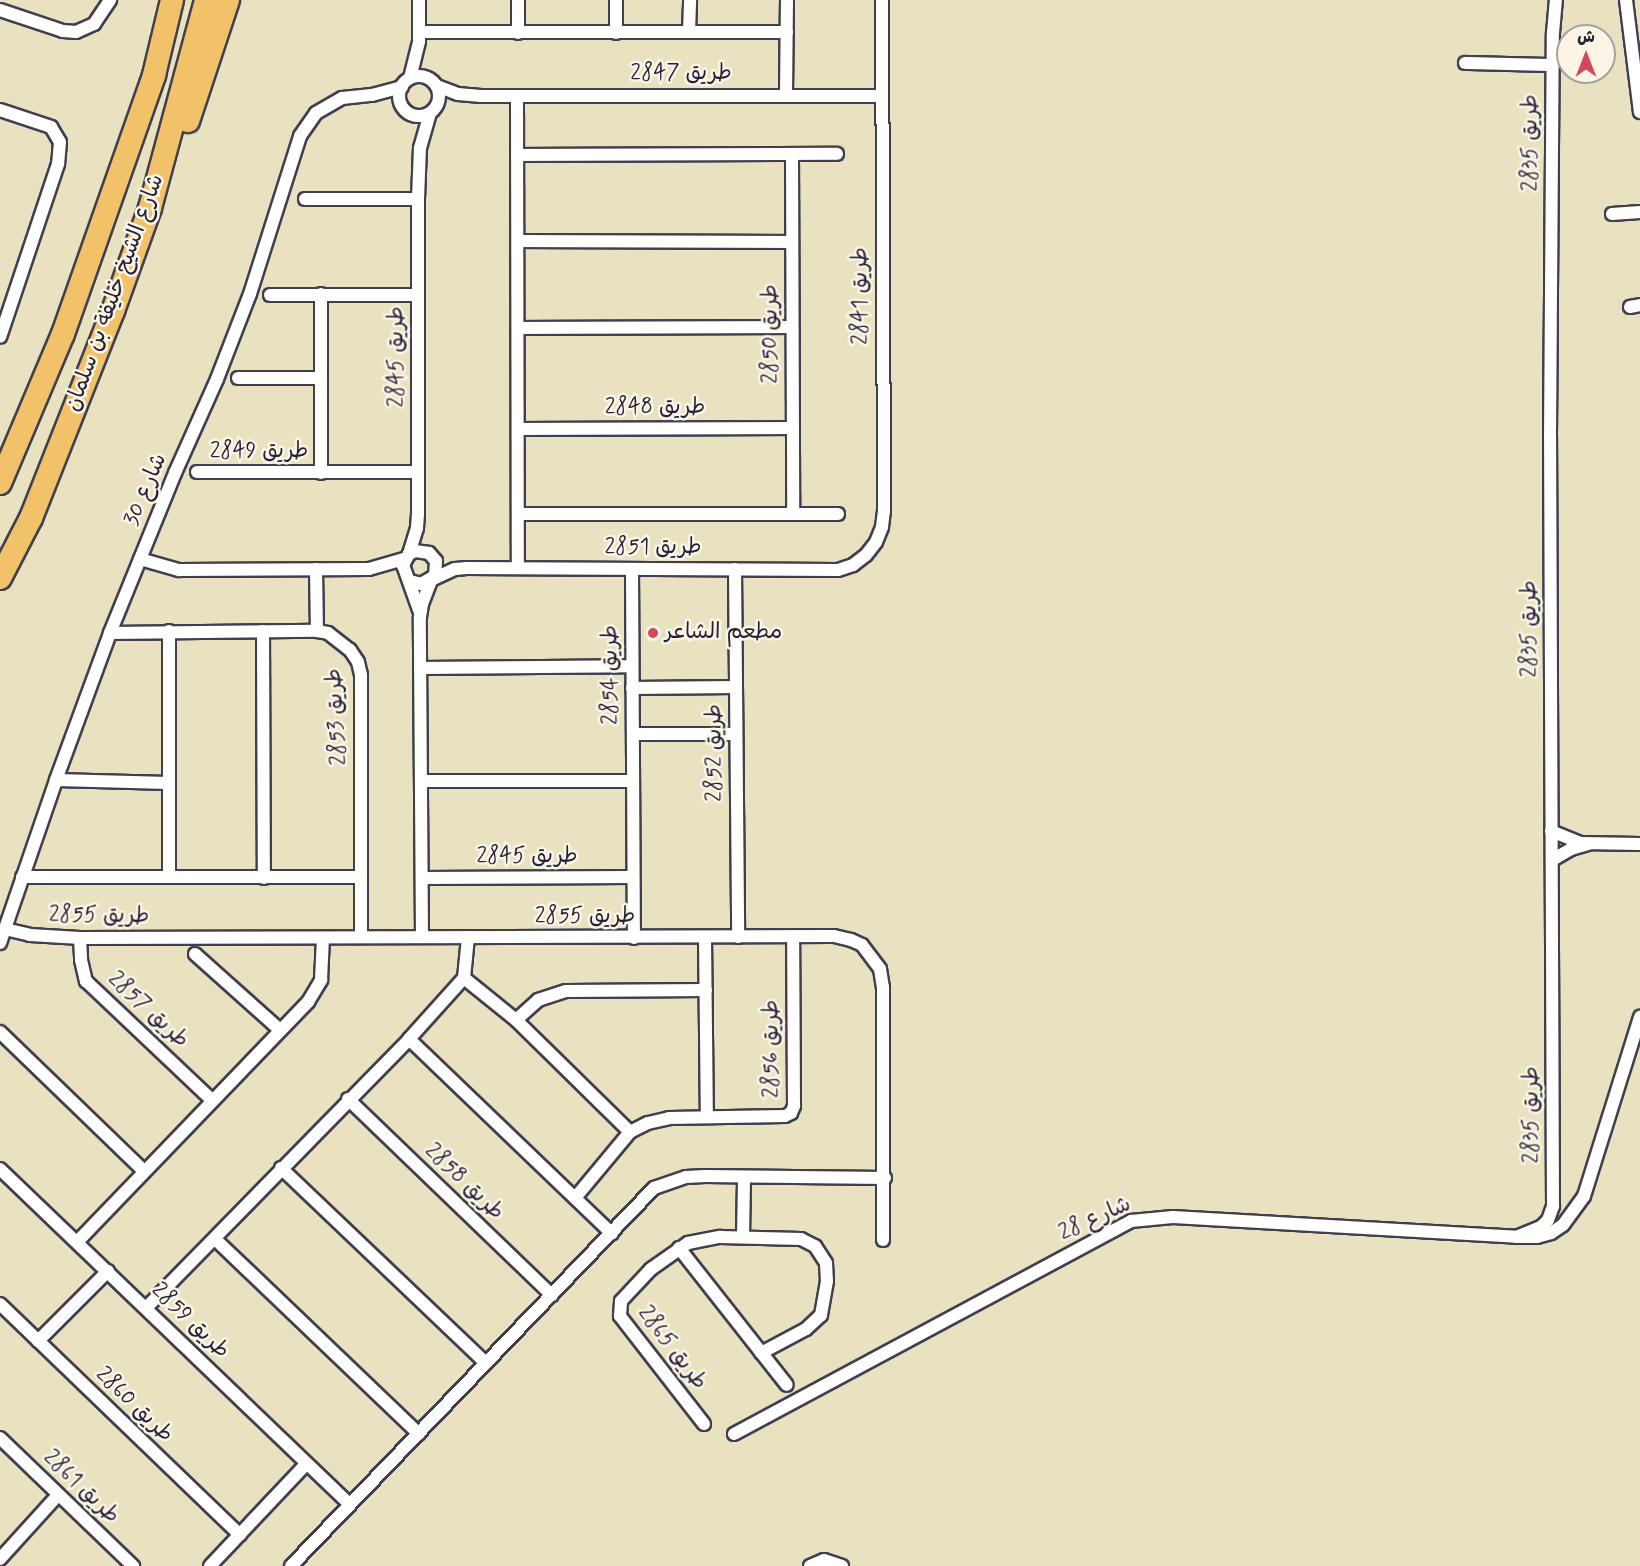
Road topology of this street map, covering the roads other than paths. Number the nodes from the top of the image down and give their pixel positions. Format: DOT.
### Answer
graph roads {
  1 [pos="110,0"];
  2 [pos="162,0"];
  3 [pos="172,0"];
  4 [pos="206,0"];
  5 [pos="228,0"];
  6 [pos="419,0"];
  7 [pos="518,0"];
  8 [pos="616,0"];
  9 [pos="690,0"];
  10 [pos="787,0"];
  11 [pos="882,0"];
  12 [pos="1556,0"];
  13 [pos="1626,0"];
  14 [pos="0,10"];
  15 [pos="689,32"];
  16 [pos="786,32"];
  17 [pos="518,33"];
  18 [pos="616,33"];
  19 [pos="419,37"];
  20 [pos="1465,63"];
  21 [pos="1553,65"];
  22 [pos="433,82"];
  23 [pos="406,83"];
  24 [pos="786,94"];
  25 [pos="372,95"];
  26 [pos="481,96"];
  27 [pos="517,96"];
  28 [pos="882,96"];
  29 [pos="405,108"];
  30 [pos="433,109"];
  31 [pos="0,110"];
  32 [pos="1640,112"];
  33 [pos="133,132"];
  34 [pos="420,148"];
  35 [pos="837,154"];
  36 [pos="517,155"];
  37 [pos="792,155"];
  38 [pos="305,199"];
  39 [pos="418,199"];
  40 [pos="150,208"];
  41 [pos="1640,212"];
  42 [pos="1612,214"];
  43 [pos="518,242"];
  44 [pos="792,242"];
  45 [pos="321,294"];
  46 [pos="270,295"];
  47 [pos="417,295"];
  48 [pos="792,327"];
  49 [pos="518,328"];
  50 [pos="0,337"];
  51 [pos="238,378"];
  52 [pos="320,378"];
  53 [pos="793,428"];
  54 [pos="518,429"];
  55 [pos="197,472"];
  56 [pos="418,472"];
  57 [pos="321,473"];
  58 [pos="0,483"];
  59 [pos="793,513"];
  60 [pos="418,514"];
  61 [pos="518,514"];
  62 [pos="838,514"];
  63 [pos="432,555"];
  64 [pos="407,556"];
  65 [pos="140,559"];
  66 [pos="467,568"];
  67 [pos="518,568"];
  68 [pos="316,569"];
  69 [pos="369,569"];
  70 [pos="632,569"];
  71 [pos="735,569"];
  72 [pos="838,570"];
  73 [pos="0,578"];
  74 [pos="408,579"];
  75 [pos="431,580"];
  76 [pos="420,617"];
  77 [pos="169,631"];
  78 [pos="263,631"];
  79 [pos="317,631"];
  80 [pos="110,633"];
  81 [pos="632,666"];
  82 [pos="420,668"];
  83 [pos="736,687"];
  84 [pos="632,688"];
  85 [pos="633,734"];
  86 [pos="736,734"];
  87 [pos="56,780"];
  88 [pos="421,781"];
  89 [pos="633,781"];
  90 [pos="169,783"];
  91 [pos="1551,831"];
  92 [pos="1592,844"];
  93 [pos="1640,844"];
  94 [pos="1552,860"];
  95 [pos="22,877"];
  96 [pos="168,877"];
  97 [pos="361,877"];
  98 [pos="633,877"];
  99 [pos="264,878"];
  100 [pos="422,878"];
  101 [pos="5,928"];
  102 [pos="362,936"];
  103 [pos="793,936"];
  104 [pos="422,937"];
  105 [pos="468,937"];
  106 [pos="738,937"];
  107 [pos="80,938"];
  108 [pos="323,938"];
  109 [pos="634,938"];
  110 [pos="705,938"];
  111 [pos="0,943"];
  112 [pos="195,954"];
  113 [pos="464,978"];
  114 [pos="706,990"];
  115 [pos="1640,1017"];
  116 [pos="516,1020"];
  117 [pos="280,1030"];
  118 [pos="0,1032"];
  119 [pos="409,1039"];
  120 [pos="348,1099"];
  121 [pos="212,1100"];
  122 [pos="707,1117"];
  123 [pos="630,1132"];
  124 [pos="281,1168"];
  125 [pos="0,1169"];
  126 [pos="144,1171"];
  127 [pos="744,1178"];
  128 [pos="885,1178"];
  129 [pos="575,1198"];
  130 [pos="612,1234"];
  131 [pos="743,1237"];
  132 [pos="1516,1237"];
  133 [pos="215,1239"];
  134 [pos="883,1240"];
  135 [pos="78,1241"];
  136 [pos="679,1248"];
  137 [pos="108,1271"];
  138 [pos="552,1295"];
  139 [pos="0,1304"];
  140 [pos="146,1308"];
  141 [pos="38,1341"];
  142 [pos="761,1353"];
  143 [pos="486,1363"];
  144 [pos="787,1385"];
  145 [pos="704,1424"];
  146 [pos="419,1434"];
  147 [pos="734,1434"];
  148 [pos="0,1438"];
  149 [pos="306,1464"];
  150 [pos="58,1496"];
  151 [pos="350,1504"];
  152 [pos="240,1535"];
  153 [pos="0,1559"];
  154 [pos="133,1566"];
  155 [pos="210,1566"];
  156 [pos="291,1566"];
  157 [pos="810,1566"];
  158 [pos="842,1566"];
  1 -- 14 [label="street"];
  2 -- 33 [label="highway"];
  3 -- 33 [label="highway, شارع الشيخ خليفة بن سلمان"];
  4 -- 40 [label="highway, شارع الشيخ خليفة بن سلمان"];
  5 -- 40 [label="highway"];
  6 -- 19 [label="street"];
  7 -- 17 [label="street"];
  8 -- 18 [label="street"];
  9 -- 15 [label="street"];
  10 -- 16 [label="street"];
  11 -- 28 [label="street, طريق 2841"];
  12 -- 21 [label="street, طريق 2835"];
  13 -- 32 [label="street"];
  15 -- 16 [label="street"];
  15 -- 18 [label="street"];
  16 -- 24 [label="street"];
  17 -- 18 [label="street"];
  17 -- 19 [label="street"];
  19 -- 22 [label="street"];
  19 -- 23 [label="street"];
  20 -- 21 [label="street"];
  21 -- 91 [label="street, طريق 2835"];
  22 -- 23 [label="street"];
  22 -- 26 [label="street, طريق 2847"];
  22 -- 30 [label="street"];
  23 -- 25 [label="street, شارع 30"];
  23 -- 29 [label="street"];
  24 -- 27 [label="street, طريق 2847"];
  24 -- 28 [label="street, طريق 2847"];
  25 -- 29 [label="street, شارع 30"];
  25 -- 65 [label="street, شارع 30"];
  26 -- 27 [label="street, طريق 2847"];
  26 -- 30 [label="street, طريق 2847"];
  27 -- 36 [label="street"];
  28 -- 72 [label="street, طريق 2841"];
  29 -- 30 [label="street"];
  29 -- 34 [label="street, طريق 2845"];
  30 -- 34 [label="street, طريق 2845"];
  31 -- 50 [label="street"];
  33 -- 58 [label="highway, شارع الشيخ خليفة بن سلمان"];
  34 -- 39 [label="street, طريق 2845"];
  35 -- 37 [label="street"];
  36 -- 37 [label="street"];
  36 -- 43 [label="street"];
  37 -- 44 [label="street, طريق 2850"];
  38 -- 39 [label="street"];
  39 -- 47 [label="street, طريق 2845"];
  40 -- 73 [label="highway, شارع الشيخ خليفة بن سلمان"];
  41 -- 42 [label="street"];
  43 -- 44 [label="street"];
  43 -- 49 [label="street"];
  44 -- 48 [label="street, طريق 2850"];
  45 -- 46 [label="street"];
  45 -- 47 [label="street"];
  45 -- 52 [label="street, طريق 2849"];
  47 -- 56 [label="street, طريق 2845"];
  48 -- 49 [label="street"];
  48 -- 53 [label="street, طريق 2850"];
  49 -- 54 [label="street"];
  51 -- 52 [label="street"];
  52 -- 57 [label="street, طريق 2849"];
  53 -- 54 [label="street, طريق 2848"];
  53 -- 59 [label="street, طريق 2850"];
  54 -- 61 [label="street"];
  55 -- 57 [label="street, طريق 2849"];
  56 -- 57 [label="street, طريق 2849"];
  56 -- 60 [label="street, طريق 2845"];
  59 -- 61 [label="street"];
  59 -- 62 [label="street"];
  60 -- 63 [label="street, طريق 2845"];
  60 -- 64 [label="street, طريق 2845"];
  61 -- 67 [label="street"];
  63 -- 64 [label="street"];
  63 -- 66 [label="street, طريق 2851"];
  63 -- 75 [label="street"];
  64 -- 69 [label="street"];
  64 -- 74 [label="street"];
  65 -- 68 [label="street"];
  65 -- 80 [label="street, شارع 30"];
  66 -- 67 [label="street, طريق 2851"];
  66 -- 75 [label="street, طريق 2851"];
  67 -- 70 [label="street, طريق 2851"];
  68 -- 69 [label="street"];
  68 -- 79 [label="street"];
  69 -- 74 [label="street"];
  70 -- 71 [label="street, طريق 2851"];
  70 -- 81 [label="street, طريق 2854"];
  71 -- 72 [label="street, طريق 2851"];
  71 -- 83 [label="street, طريق 2852"];
  74 -- 75 [label="street"];
  74 -- 76 [label="street"];
  75 -- 76 [label="street"];
  76 -- 82 [label="street"];
  77 -- 78 [label="street, طريق 2853"];
  77 -- 80 [label="street, طريق 2853"];
  77 -- 90 [label="street"];
  78 -- 79 [label="street, طريق 2853"];
  78 -- 99 [label="street"];
  79 -- 97 [label="street, طريق 2853"];
  80 -- 87 [label="street, شارع 30"];
  81 -- 82 [label="street"];
  81 -- 84 [label="street, طريق 2854"];
  82 -- 88 [label="street"];
  83 -- 84 [label="street"];
  83 -- 86 [label="street, طريق 2852"];
  84 -- 85 [label="street, طريق 2854"];
  85 -- 86 [label="street"];
  85 -- 89 [label="street, طريق 2854"];
  86 -- 106 [label="street, طريق 2852"];
  87 -- 90 [label="street"];
  87 -- 95 [label="street, شارع 30"];
  88 -- 89 [label="street"];
  88 -- 100 [label="street"];
  89 -- 98 [label="street, طريق 2854"];
  90 -- 96 [label="street"];
  91 -- 92 [label="street"];
  91 -- 94 [label="street, طريق 2835"];
  92 -- 93 [label="street"];
  92 -- 94 [label="street"];
  94 -- 132 [label="street, طريق 2835"];
  95 -- 96 [label="street"];
  95 -- 101 [label="street, شارع 30"];
  96 -- 99 [label="street"];
  97 -- 99 [label="street"];
  97 -- 102 [label="street, طريق 2853"];
  98 -- 100 [label="street, طريق 2845"];
  98 -- 109 [label="street, طريق 2854"];
  100 -- 104 [label="street"];
  101 -- 107 [label="street, طريق 2855"];
  101 -- 111 [label="street, شارع 30"];
  102 -- 104 [label="street, طريق 2855"];
  102 -- 108 [label="street, طريق 2855"];
  103 -- 106 [label="street, طريق 2855"];
  103 -- 122 [label="street, طريق 2856"];
  103 -- 128 [label="street, طريق 2855"];
  104 -- 105 [label="street, طريق 2855"];
  105 -- 109 [label="street, طريق 2855"];
  105 -- 113 [label="street"];
  106 -- 110 [label="street, طريق 2855"];
  107 -- 108 [label="street, طريق 2855"];
  107 -- 121 [label="street, طريق 2857"];
  108 -- 117 [label="street"];
  109 -- 110 [label="street, طريق 2855"];
  110 -- 114 [label="street"];
  112 -- 117 [label="street"];
  113 -- 116 [label="street"];
  113 -- 119 [label="street"];
  114 -- 116 [label="street"];
  114 -- 122 [label="street"];
  115 -- 132 [label="street, شارع 28"];
  116 -- 123 [label="street"];
  117 -- 121 [label="street"];
  118 -- 126 [label="street"];
  119 -- 120 [label="street"];
  119 -- 129 [label="street"];
  120 -- 124 [label="street"];
  120 -- 138 [label="street, طريق 2858"];
  121 -- 126 [label="street"];
  122 -- 123 [label="street, طريق 2856"];
  123 -- 129 [label="street"];
  124 -- 133 [label="street"];
  124 -- 143 [label="street"];
  125 -- 135 [label="street, طريق 2859"];
  126 -- 135 [label="street"];
  127 -- 128 [label="street"];
  127 -- 130 [label="street"];
  127 -- 131 [label="street"];
  128 -- 134 [label="street, طريق 2855"];
  129 -- 130 [label="street"];
  130 -- 138 [label="street"];
  131 -- 136 [label="street, طريق 2865"];
  131 -- 142 [label="street, طريق 2865"];
  132 -- 147 [label="street, شارع 28"];
  133 -- 140 [label="street"];
  133 -- 146 [label="street"];
  135 -- 137 [label="street, طريق 2859"];
  136 -- 142 [label="street"];
  136 -- 145 [label="street, طريق 2865"];
  137 -- 140 [label="street, طريق 2859"];
  137 -- 141 [label="street"];
  138 -- 143 [label="street"];
  139 -- 141 [label="street, طريق 2860"];
  140 -- 149 [label="street, طريق 2859"];
  141 -- 152 [label="street, طريق 2860"];
  142 -- 144 [label="street"];
  143 -- 146 [label="street"];
  146 -- 151 [label="street"];
  148 -- 150 [label="street, طريق 2861"];
  149 -- 151 [label="street, طريق 2859"];
  149 -- 152 [label="street"];
  150 -- 153 [label="street"];
  150 -- 154 [label="street, طريق 2861"];
  151 -- 156 [label="street"];
  152 -- 155 [label="street"];
  157 -- 158 [label="street"];
}
